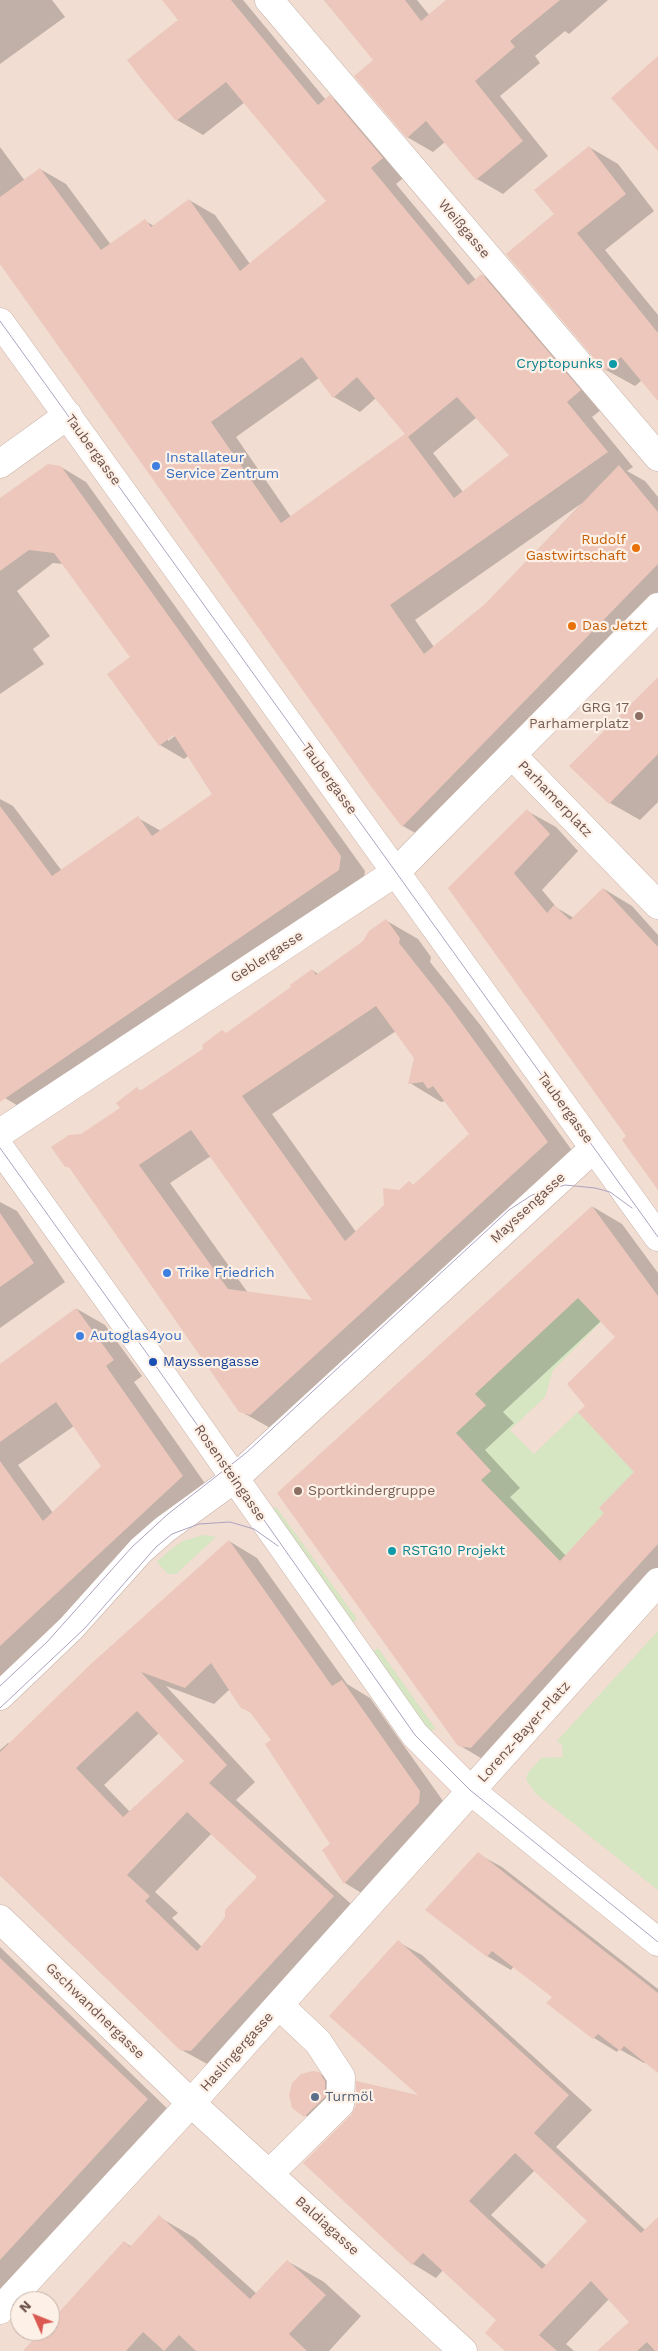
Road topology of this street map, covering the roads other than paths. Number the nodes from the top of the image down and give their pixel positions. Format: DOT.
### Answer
graph roads {
  1 [pos="269,0"];
  2 [pos="0,322"];
  3 [pos="68,415"];
  4 [pos="658,457"];
  5 [pos="0,464"];
  6 [pos="658,607"];
  7 [pos="513,756"];
  8 [pos="396,872"];
  9 [pos="658,906"];
  10 [pos="0,1133"];
  11 [pos="0,1148"];
  12 [pos="594,1148"];
  13 [pos="658,1237"];
  14 [pos="234,1479"];
  15 [pos="658,1582"];
  16 [pos="0,1696"];
  17 [pos="470,1790"];
  18 [pos="0,1919"];
  19 [pos="658,1942"];
  20 [pos="279,2005"];
  21 [pos="191,2103"];
  22 [pos="269,2174"];
  23 [pos="0,2310"];
  24 [pos="463,2351"];
  1 -- 4 [label="street, Weißgasse"];
  2 -- 3 [label="street, Taubergasse"];
  3 -- 5 [label="street"];
  3 -- 8 [label="street, Taubergasse"];
  6 -- 7 [label="street, Parhamerplatz"];
  7 -- 8 [label="street, Geblergasse"];
  7 -- 9 [label="street, Parhamerplatz"];
  8 -- 10 [label="street, Geblergasse"];
  8 -- 12 [label="street, Taubergasse"];
  11 -- 14 [label="street, Rosensteingasse"];
  12 -- 13 [label="street, Taubergasse"];
  12 -- 14 [label="street, Mayssengasse"];
  14 -- 16 [label="street, Mayssengasse"];
  14 -- 17 [label="street, Rosensteingasse"];
  15 -- 17 [label="street, Lorenz-Bayer-Platz"];
  17 -- 19 [label="street, Lorenz-Bayer-Platz"];
  17 -- 20 [label="street, Haslingergasse"];
  18 -- 21 [label="street, Gschwandnergasse"];
  20 -- 21 [label="street, Haslingergasse"];
  20 -- 22 [label="street"];
  21 -- 22 [label="street, Baldiagasse"];
  21 -- 23 [label="street, Haslingergasse"];
  22 -- 24 [label="street, Baldiagasse"];
}
